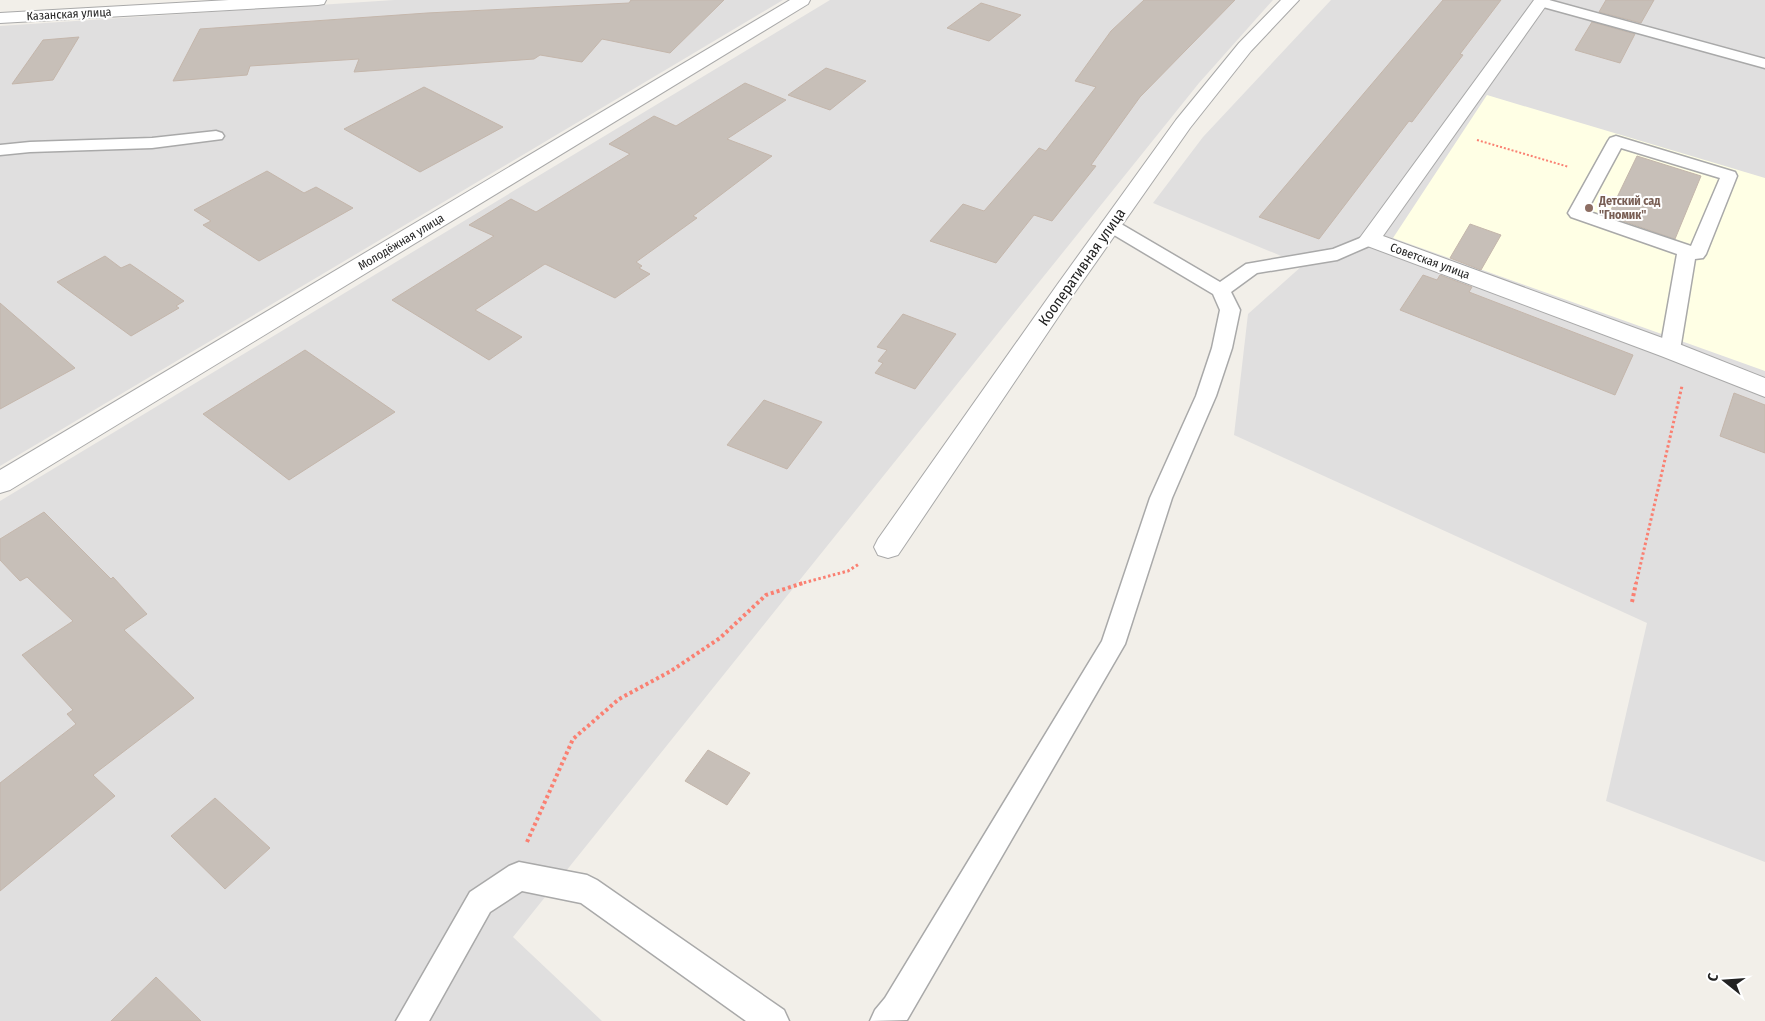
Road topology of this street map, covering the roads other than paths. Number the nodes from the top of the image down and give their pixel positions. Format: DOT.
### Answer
graph roads {
  1 [pos="318,0"];
  2 [pos="802,0"];
  3 [pos="1291,0"];
  4 [pos="1541,1"];
  5 [pos="0,18"];
  6 [pos="1765,64"];
  7 [pos="216,136"];
  8 [pos="0,150"];
  9 [pos="1110,225"];
  10 [pos="1370,239"];
  11 [pos="1687,251"];
  12 [pos="1221,290"];
  13 [pos="1679,354"];
  14 [pos="1765,388"];
  15 [pos="0,483"];
  16 [pos="888,547"];
  17 [pos="412,1021"];
  18 [pos="773,1021"];
  19 [pos="886,1021"];
  1 -- 5 [label="street, Казанская улица"];
  2 -- 15 [label="street, Молодёжная улица"];
  3 -- 9 [label="street, Кооперативная улица"];
  4 -- 6 [label="lane"];
  4 -- 10 [label="street, Советская улица"];
  7 -- 8 [label="lane"];
  9 -- 12 [label="lane"];
  9 -- 16 [label="street, Кооперативная улица"];
  10 -- 12 [label="lane"];
  10 -- 13 [label="street, Советская улица"];
  11 -- 11 [label="lane"];
  11 -- 13 [label="lane"];
  12 -- 19 [label="lane"];
  13 -- 14 [label="street, Советская улица"];
  17 -- 18 [label="lane"];
}
